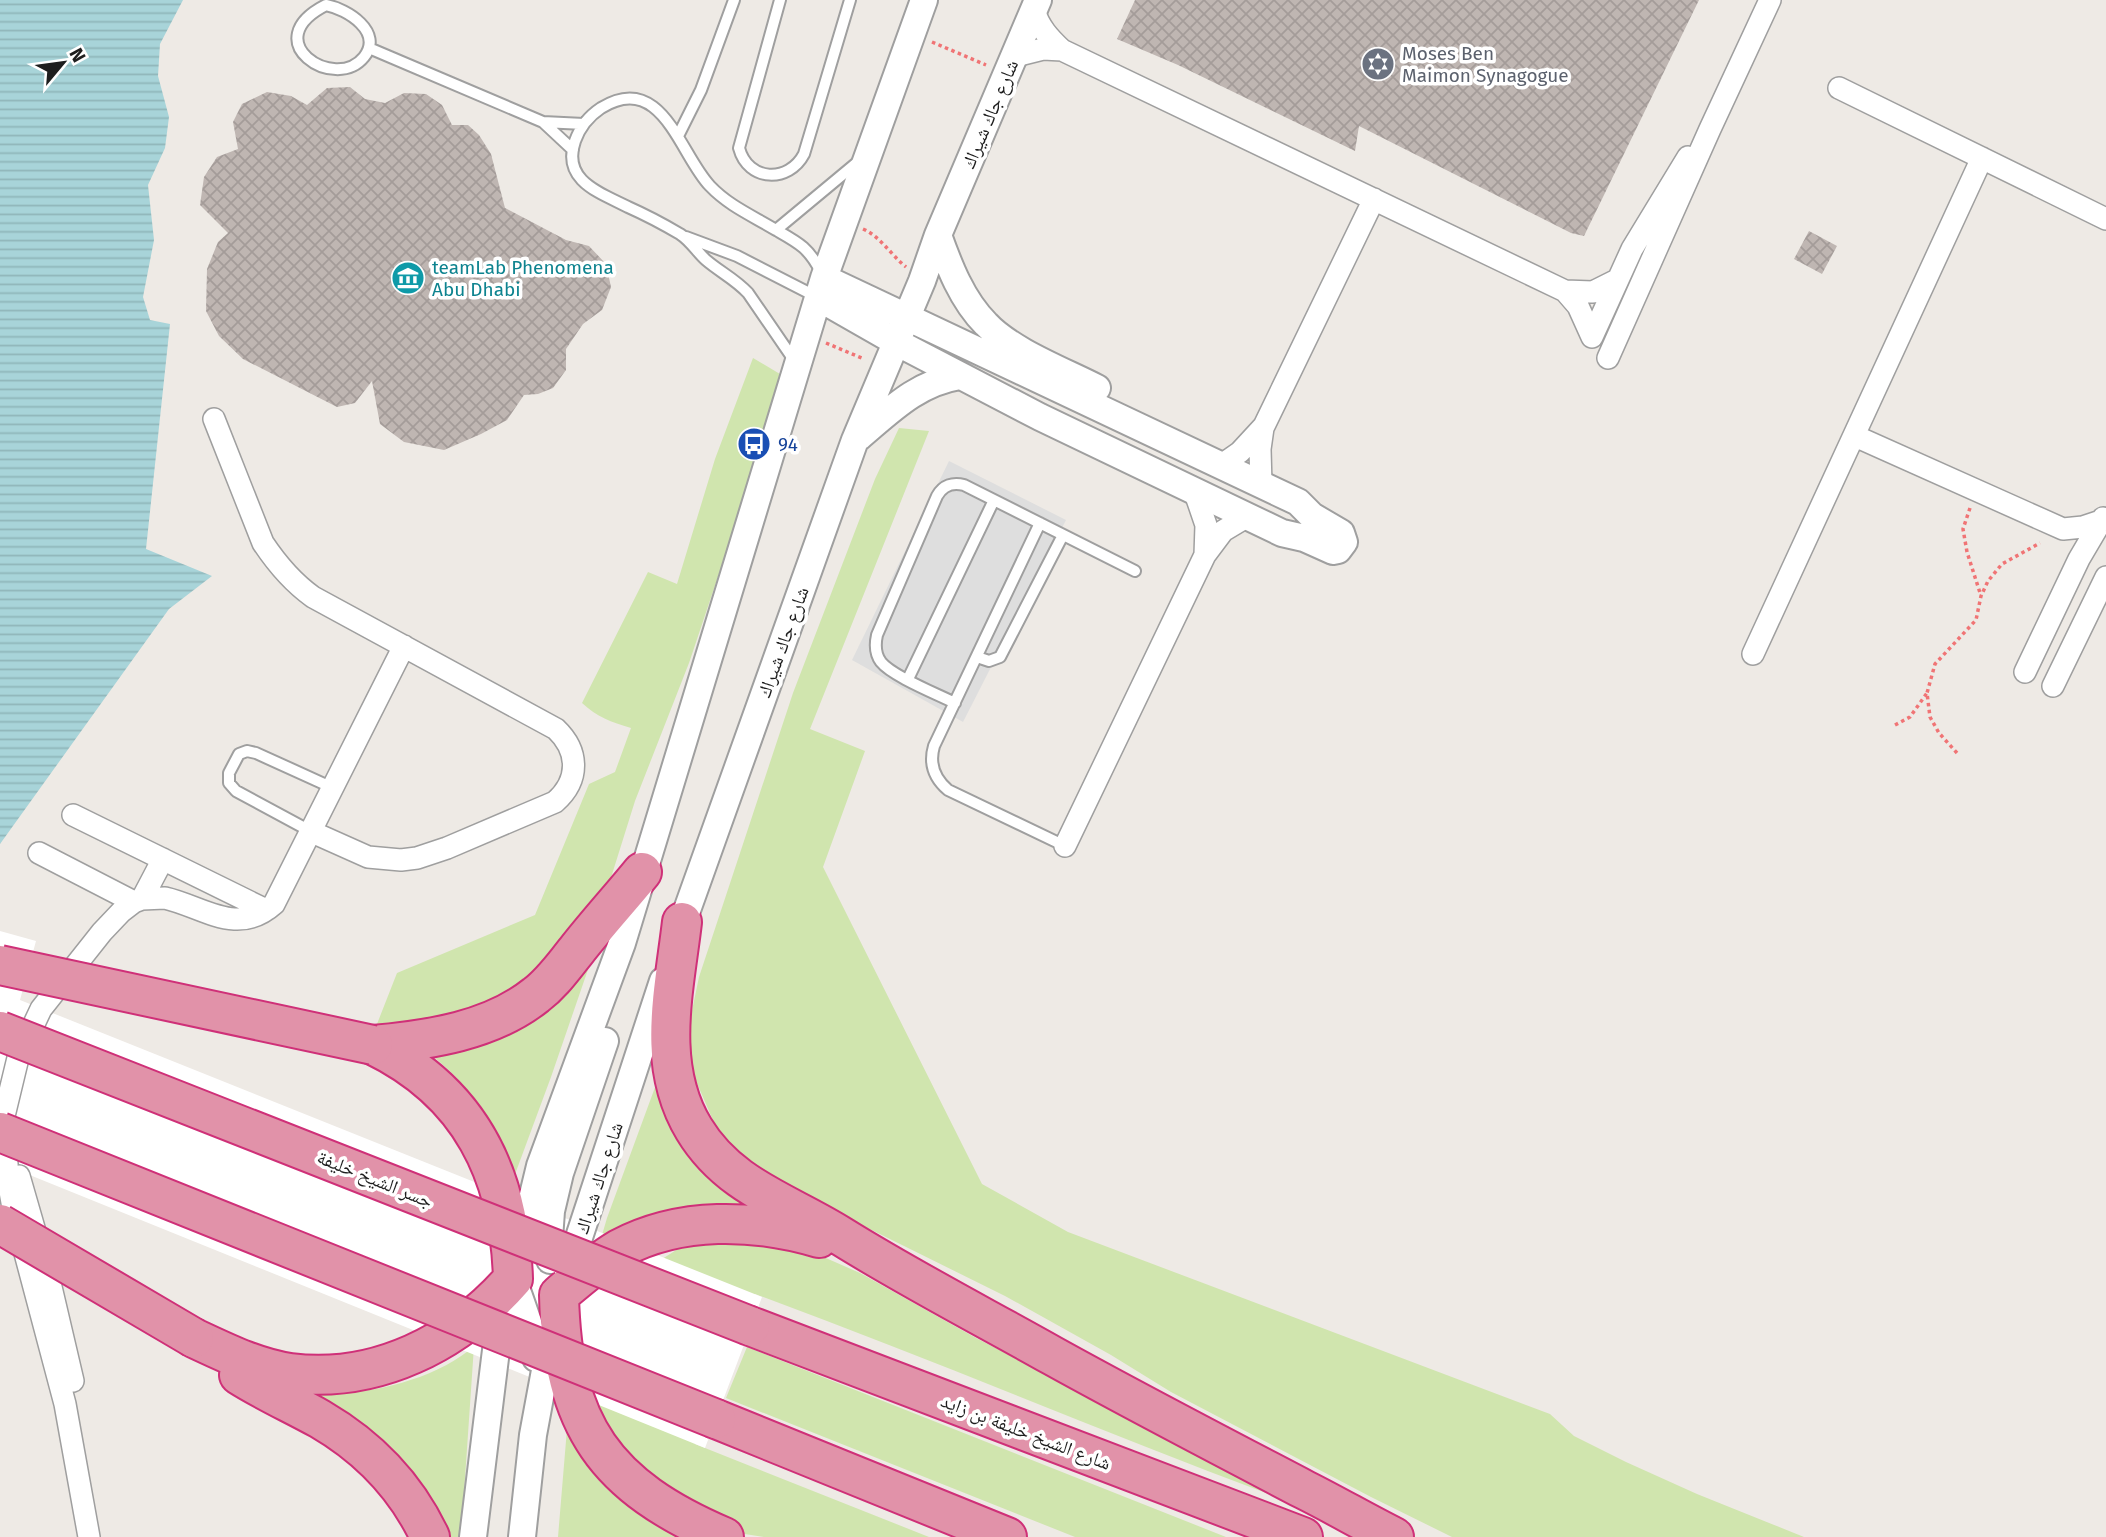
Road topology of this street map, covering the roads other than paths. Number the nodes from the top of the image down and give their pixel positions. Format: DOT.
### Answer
graph roads {
  1 [pos="734,0"];
  2 [pos="780,0"];
  3 [pos="850,0"];
  4 [pos="924,0"];
  5 [pos="1770,0"];
  6 [pos="1036,5"];
  7 [pos="369,48"];
  8 [pos="1062,50"];
  9 [pos="1011,65"];
  10 [pos="1839,88"];
  11 [pos="543,122"];
  12 [pos="584,124"];
  13 [pos="1710,129"];
  14 [pos="678,136"];
  15 [pos="573,150"];
  16 [pos="869,152"];
  17 [pos="1982,158"];
  18 [pos="1374,199"];
  19 [pos="2106,219"];
  20 [pos="776,230"];
  21 [pos="938,235"];
  22 [pos="683,236"];
  23 [pos="1617,280"];
  24 [pos="822,288"];
  25 [pos="1564,291"];
  26 [pos="907,317"];
  27 [pos="896,342"];
  28 [pos="1608,358"];
  29 [pos="799,366"];
  30 [pos="960,376"];
  31 [pos="214,419"];
  32 [pos="1264,426"];
  33 [pos="1144,430"];
  34 [pos="1855,436"];
  35 [pos="855,440"];
  36 [pos="1220,466"];
  37 [pos="1261,485"];
  38 [pos="1194,490"];
  39 [pos="994,500"];
  40 [pos="1248,516"];
  41 [pos="2104,517"];
  42 [pos="1040,523"];
  43 [pos="2063,528"];
  44 [pos="1063,535"];
  45 [pos="1205,555"];
  46 [pos="2079,559"];
  47 [pos="1135,571"];
  48 [pos="2105,579"];
  49 [pos="404,646"];
  50 [pos="1753,654"];
  51 [pos="976,657"];
  52 [pos="2025,672"];
  53 [pos="908,679"];
  54 [pos="2053,686"];
  55 [pos="955,703"];
  56 [pos="334,788"];
  57 [pos="73,815"];
  58 [pos="312,832"];
  59 [pos="1065,846"];
  60 [pos="39,853"];
  61 [pos="163,859"];
  62 [pos="642,872"];
  63 [pos="138,901"];
  64 [pos="266,910"];
  65 [pos="682,922"];
  66 [pos="622,943"];
  67 [pos="0,965"];
  68 [pos="0,1031"];
  69 [pos="373,1045"];
  70 [pos="2,1124"];
  71 [pos="586,1222"];
  72 [pos="0,1224"];
  73 [pos="864,1251"];
  74 [pos="548,1254"];
  75 [pos="513,1279"];
  76 [pos="559,1296"];
  77 [pos="528,1322"];
  78 [pos="750,1326"];
  79 [pos="496,1350"];
  80 [pos="276,1381"];
  81 [pos="542,1385"];
  82 [pos="89,1537"];
  83 [pos="103,1537"];
  84 [pos="430,1537"];
  85 [pos="473,1537"];
  86 [pos="522,1537"];
  87 [pos="724,1537"];
  88 [pos="1007,1537"];
  89 [pos="1303,1537"];
  90 [pos="1394,1537"];
  1 -- 14 [label="lane"];
  2 -- 3 [label="lane"];
  4 -- 16 [label="street"];
  5 -- 13 [label="street"];
  6 -- 8 [label="street"];
  6 -- 9 [label="street, شارع جاك شيراك"];
  7 -- 7 [label="lane"];
  7 -- 11 [label="lane"];
  8 -- 9 [label="street"];
  8 -- 18 [label="street"];
  9 -- 21 [label="street, شارع جاك شيراك"];
  10 -- 17 [label="street"];
  11 -- 12 [label="lane"];
  11 -- 15 [label="lane"];
  12 -- 14 [label="lane"];
  12 -- 15 [label="lane"];
  13 -- 23 [label="street"];
  13 -- 28 [label="street"];
  14 -- 20 [label="lane"];
  15 -- 22 [label="lane"];
  16 -- 20 [label="lane"];
  16 -- 24 [label="street"];
  17 -- 19 [label="street"];
  17 -- 34 [label="street"];
  18 -- 25 [label="street"];
  18 -- 32 [label="street"];
  20 -- 24 [label="lane"];
  21 -- 26 [label="street, شارع جاك شيراك"];
  21 -- 33 [label="street"];
  22 -- 24 [label="lane"];
  22 -- 29 [label="lane"];
  23 -- 25 [label="street"];
  23 -- 25 [label="street"];
  24 -- 26 [label="street"];
  24 -- 27 [label="street"];
  24 -- 29 [label="street"];
  26 -- 27 [label="street, شارع جاك شيراك"];
  26 -- 33 [label="street"];
  27 -- 30 [label="street"];
  27 -- 35 [label="street, شارع جاك شيراك"];
  29 -- 62 [label="street"];
  30 -- 35 [label="street"];
  30 -- 38 [label="street"];
  31 -- 49 [label="street"];
  32 -- 36 [label="street"];
  32 -- 37 [label="street"];
  33 -- 36 [label="street"];
  34 -- 43 [label="street"];
  34 -- 50 [label="street"];
  35 -- 65 [label="street, شارع جاك شيراك"];
  36 -- 37 [label="street"];
  37 -- 40 [label="street"];
  38 -- 40 [label="street"];
  38 -- 45 [label="street"];
  39 -- 42 [label="lane"];
  39 -- 53 [label="lane"];
  39 -- 53 [label="lane"];
  40 -- 45 [label="street"];
  41 -- 43 [label="street"];
  41 -- 46 [label="street"];
  42 -- 44 [label="lane"];
  42 -- 51 [label="lane"];
  43 -- 46 [label="street"];
  44 -- 47 [label="lane"];
  44 -- 51 [label="lane"];
  45 -- 59 [label="street"];
  46 -- 52 [label="street"];
  48 -- 54 [label="street"];
  49 -- 56 [label="street"];
  49 -- 58 [label="street"];
  51 -- 55 [label="lane"];
  53 -- 55 [label="lane"];
  55 -- 59 [label="lane"];
  56 -- 58 [label="street"];
  56 -- 58 [label="lane"];
  57 -- 61 [label="street"];
  58 -- 64 [label="street"];
  60 -- 63 [label="street"];
  61 -- 63 [label="street"];
  61 -- 64 [label="street"];
  62 -- 66 [label="street"];
  62 -- 69 [label="highway"];
  63 -- 64 [label="street"];
  63 -- 70 [label="street"];
  65 -- 71 [label="street, شارع جاك شيراك"];
  65 -- 73 [label="highway"];
  66 -- 74 [label="street"];
  66 -- 75 [label="street"];
  67 -- 69 [label="highway, bridge"];
  68 -- 78 [label="highway, جسر الشيخ خليفة, bridge"];
  69 -- 75 [label="highway"];
  70 -- 82 [label="street"];
  70 -- 83 [label="street"];
  70 -- 88 [label="highway, bridge"];
  71 -- 74 [label="street"];
  71 -- 76 [label="street, شارع جاك شيراك"];
  72 -- 80 [label="highway, bridge"];
  73 -- 76 [label="highway"];
  73 -- 90 [label="highway"];
  74 -- 75 [label="street"];
  74 -- 76 [label="street"];
  75 -- 77 [label="street"];
  75 -- 79 [label="street"];
  75 -- 80 [label="highway"];
  76 -- 77 [label="street"];
  76 -- 81 [label="street, شارع جاك شيراك"];
  76 -- 87 [label="highway"];
  77 -- 79 [label="street"];
  77 -- 81 [label="street"];
  78 -- 89 [label="highway, شارع الشيخ خليفة بن زايد"];
  79 -- 85 [label="street"];
  80 -- 84 [label="highway"];
  81 -- 86 [label="street, شارع جاك شيراك"];
}
